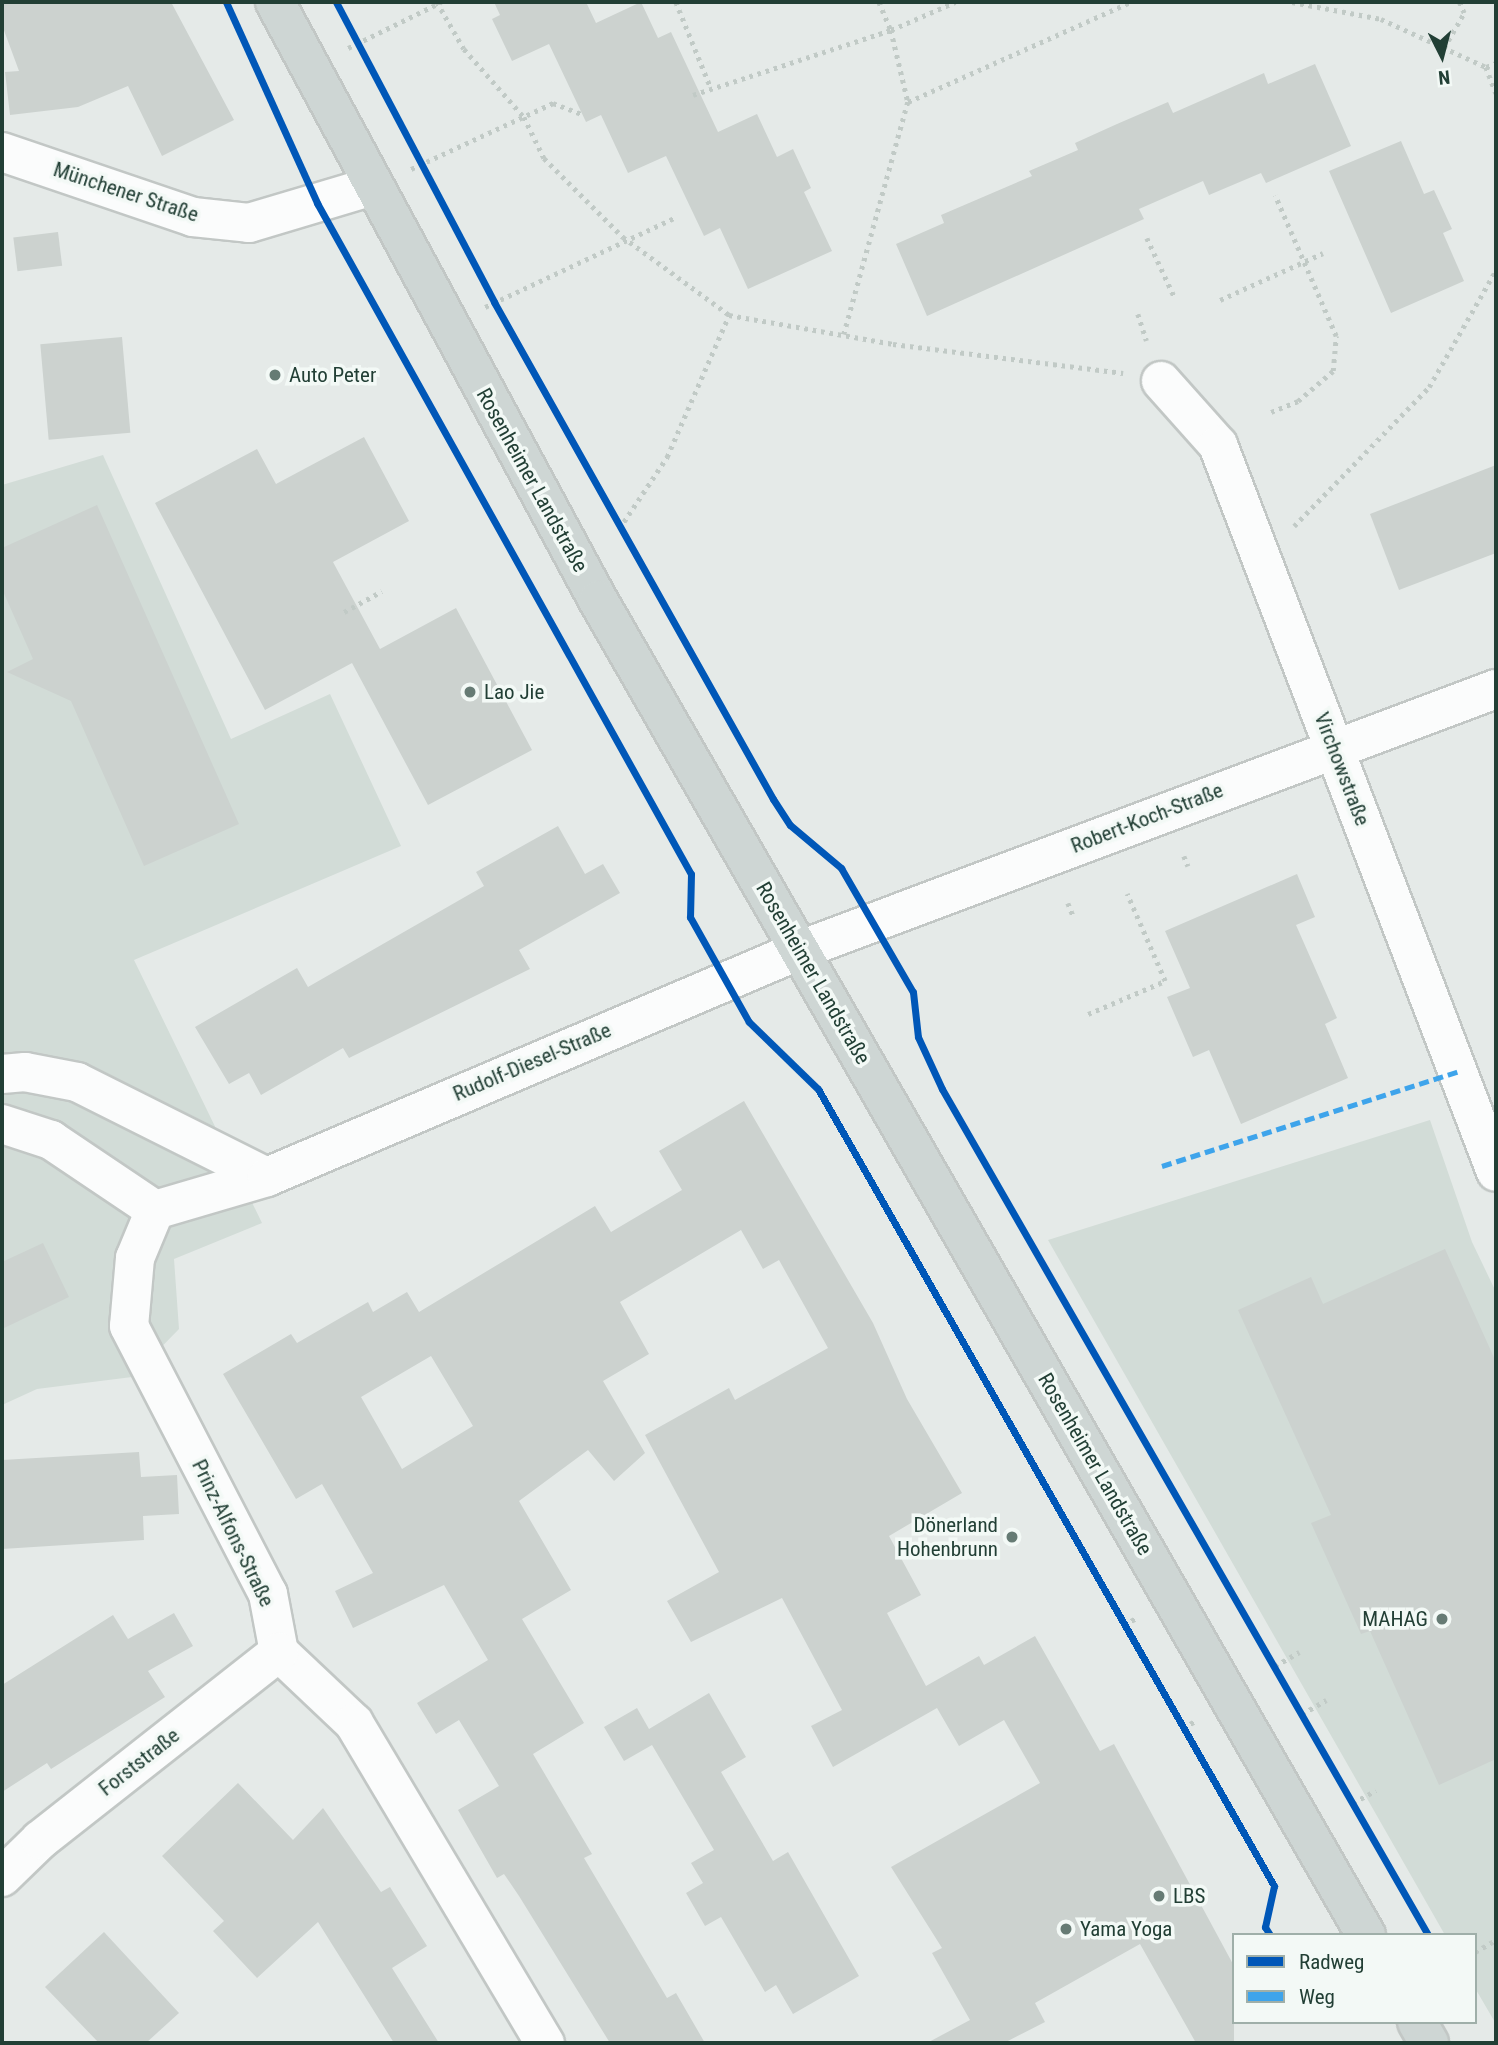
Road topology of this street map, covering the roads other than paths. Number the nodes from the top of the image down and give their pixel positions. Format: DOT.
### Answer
graph roads {
  1 [pos="275,2"];
  2 [pos="2,152"];
  3 [pos="373,186"];
  4 [pos="1161,382"];
  5 [pos="1496,689"];
  6 [pos="1335,747"];
  7 [pos="800,950"];
  8 [pos="2,1074"];
  9 [pos="2,1124"];
  10 [pos="1496,1172"];
  11 [pos="267,1177"];
  12 [pos="155,1210"];
  13 [pos="279,1652"];
  14 [pos="2,1877"];
  15 [pos="1365,1933"];
  16 [pos="1418,2024"];
  17 [pos="545,2043"];
  18 [pos="1429,2043"];
  1 -- 3 [label="main road, Rosenheimer Landstraße"];
  2 -- 3 [label="street, Münchener Straße"];
  3 -- 7 [label="main road, Rosenheimer Landstraße"];
  4 -- 6 [label="street, Virchowstraße"];
  5 -- 6 [label="street, Robert-Koch-Straße"];
  6 -- 7 [label="street, Robert-Koch-Straße"];
  6 -- 10 [label="street, Virchowstraße"];
  7 -- 11 [label="street, Rudolf-Diesel-Straße"];
  7 -- 15 [label="main road, Rosenheimer Landstraße"];
  8 -- 11 [label="street"];
  9 -- 12 [label="street"];
  11 -- 12 [label="street, Rudolf-Diesel-Straße"];
  12 -- 13 [label="street, Prinz-Alfons-Straße"];
  13 -- 14 [label="street, Forststraße"];
  13 -- 17 [label="street"];
  16 -- 18 [label="main road"];
}
